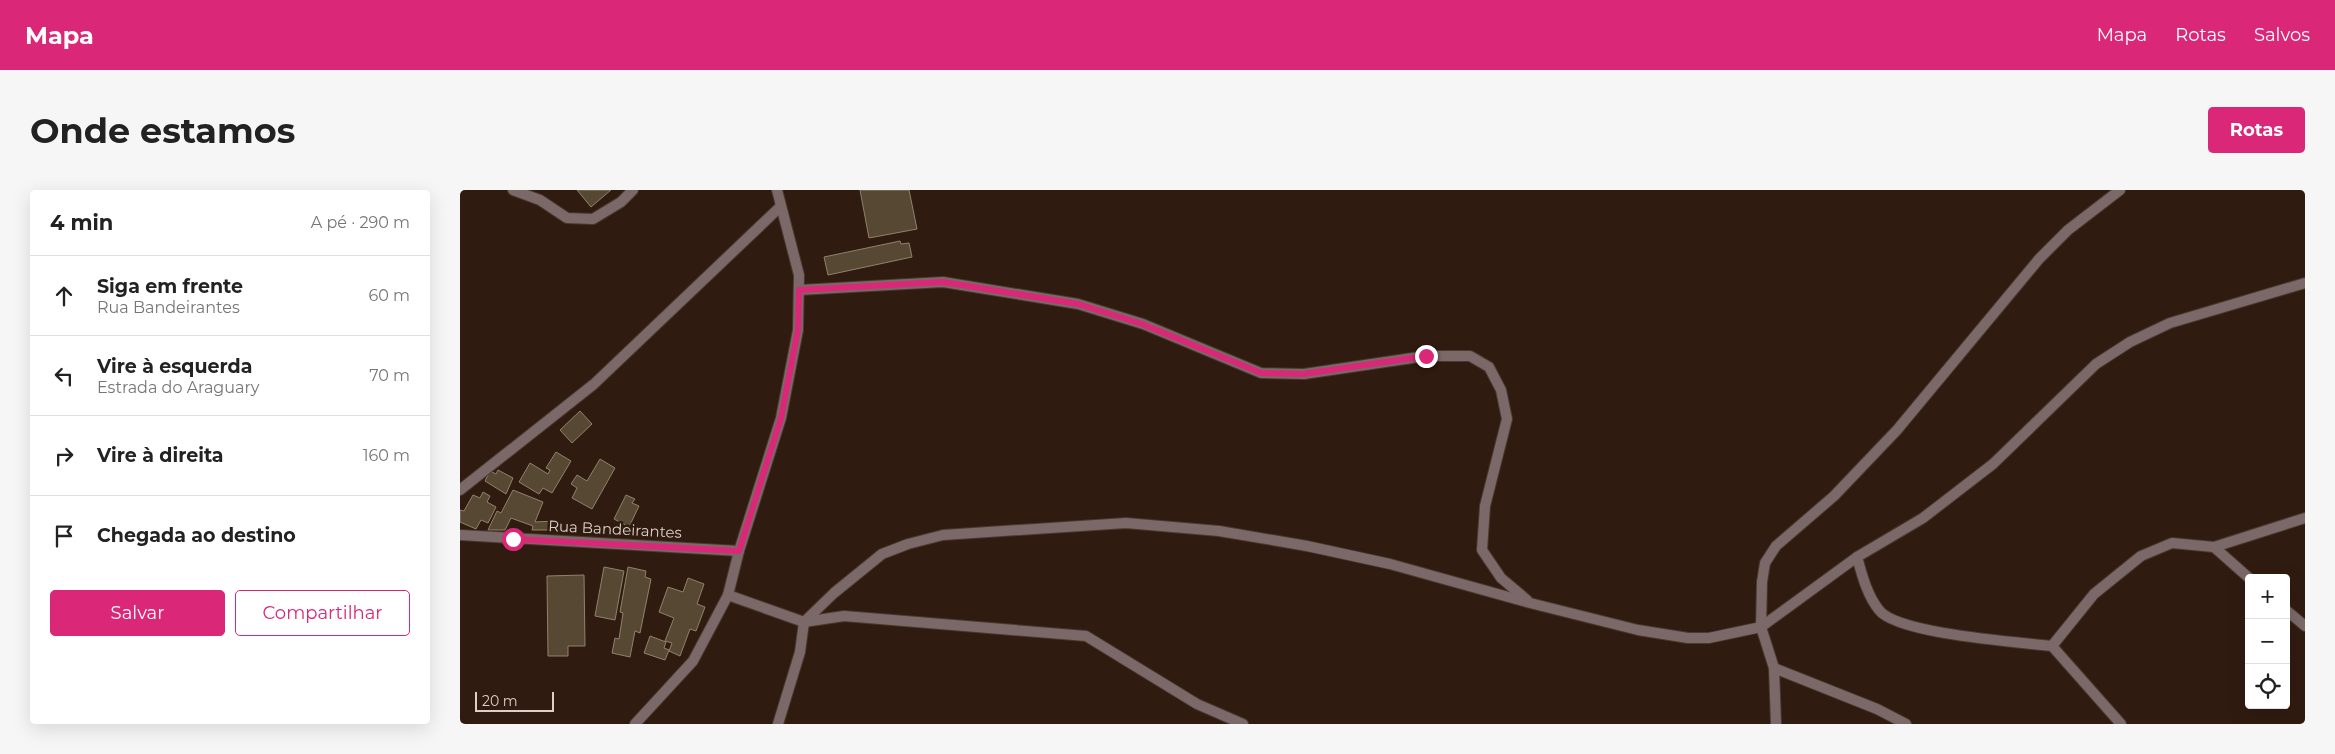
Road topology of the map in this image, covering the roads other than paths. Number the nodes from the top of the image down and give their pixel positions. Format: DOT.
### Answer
graph roads {
  1 [pos="514,190"];
  2 [pos="633,190"];
  3 [pos="777,190"];
  4 [pos="2120,190"];
  5 [pos="780,207"];
  6 [pos="2305,283"];
  7 [pos="799,290"];
  8 [pos="460,490"];
  9 [pos="2305,518"];
  10 [pos="460,535"];
  11 [pos="2214,547"];
  12 [pos="739,551"];
  13 [pos="1857,557"];
  14 [pos="2245,574"];
  15 [pos="728,595"];
  16 [pos="1530,604"];
  17 [pos="2290,613"];
  18 [pos="804,622"];
  19 [pos="2305,626"];
  20 [pos="1761,627"];
  21 [pos="2052,646"];
  22 [pos="1774,668"];
  23 [pos="635,724"];
  24 [pos="778,724"];
  25 [pos="1243,724"];
  26 [pos="1776,724"];
  27 [pos="1906,724"];
  28 [pos="2121,724"];
  1 -- 2 [label="street"];
  3 -- 5 [label="street"];
  4 -- 20 [label="street"];
  5 -- 7 [label="street"];
  5 -- 8 [label="street"];
  6 -- 13 [label="street"];
  7 -- 12 [label="street"];
  7 -- 16 [label="street"];
  9 -- 11 [label="street"];
  10 -- 12 [label="street, Rua Bandeirantes"];
  11 -- 14 [label="street"];
  11 -- 21 [label="street"];
  12 -- 15 [label="street"];
  13 -- 20 [label="street"];
  13 -- 21 [label="street"];
  15 -- 18 [label="street"];
  15 -- 23 [label="street"];
  16 -- 18 [label="street"];
  16 -- 20 [label="street"];
  17 -- 19 [label="street"];
  18 -- 24 [label="street"];
  18 -- 25 [label="street"];
  20 -- 22 [label="street"];
  21 -- 28 [label="street"];
  22 -- 26 [label="street"];
  22 -- 27 [label="street"];
}
